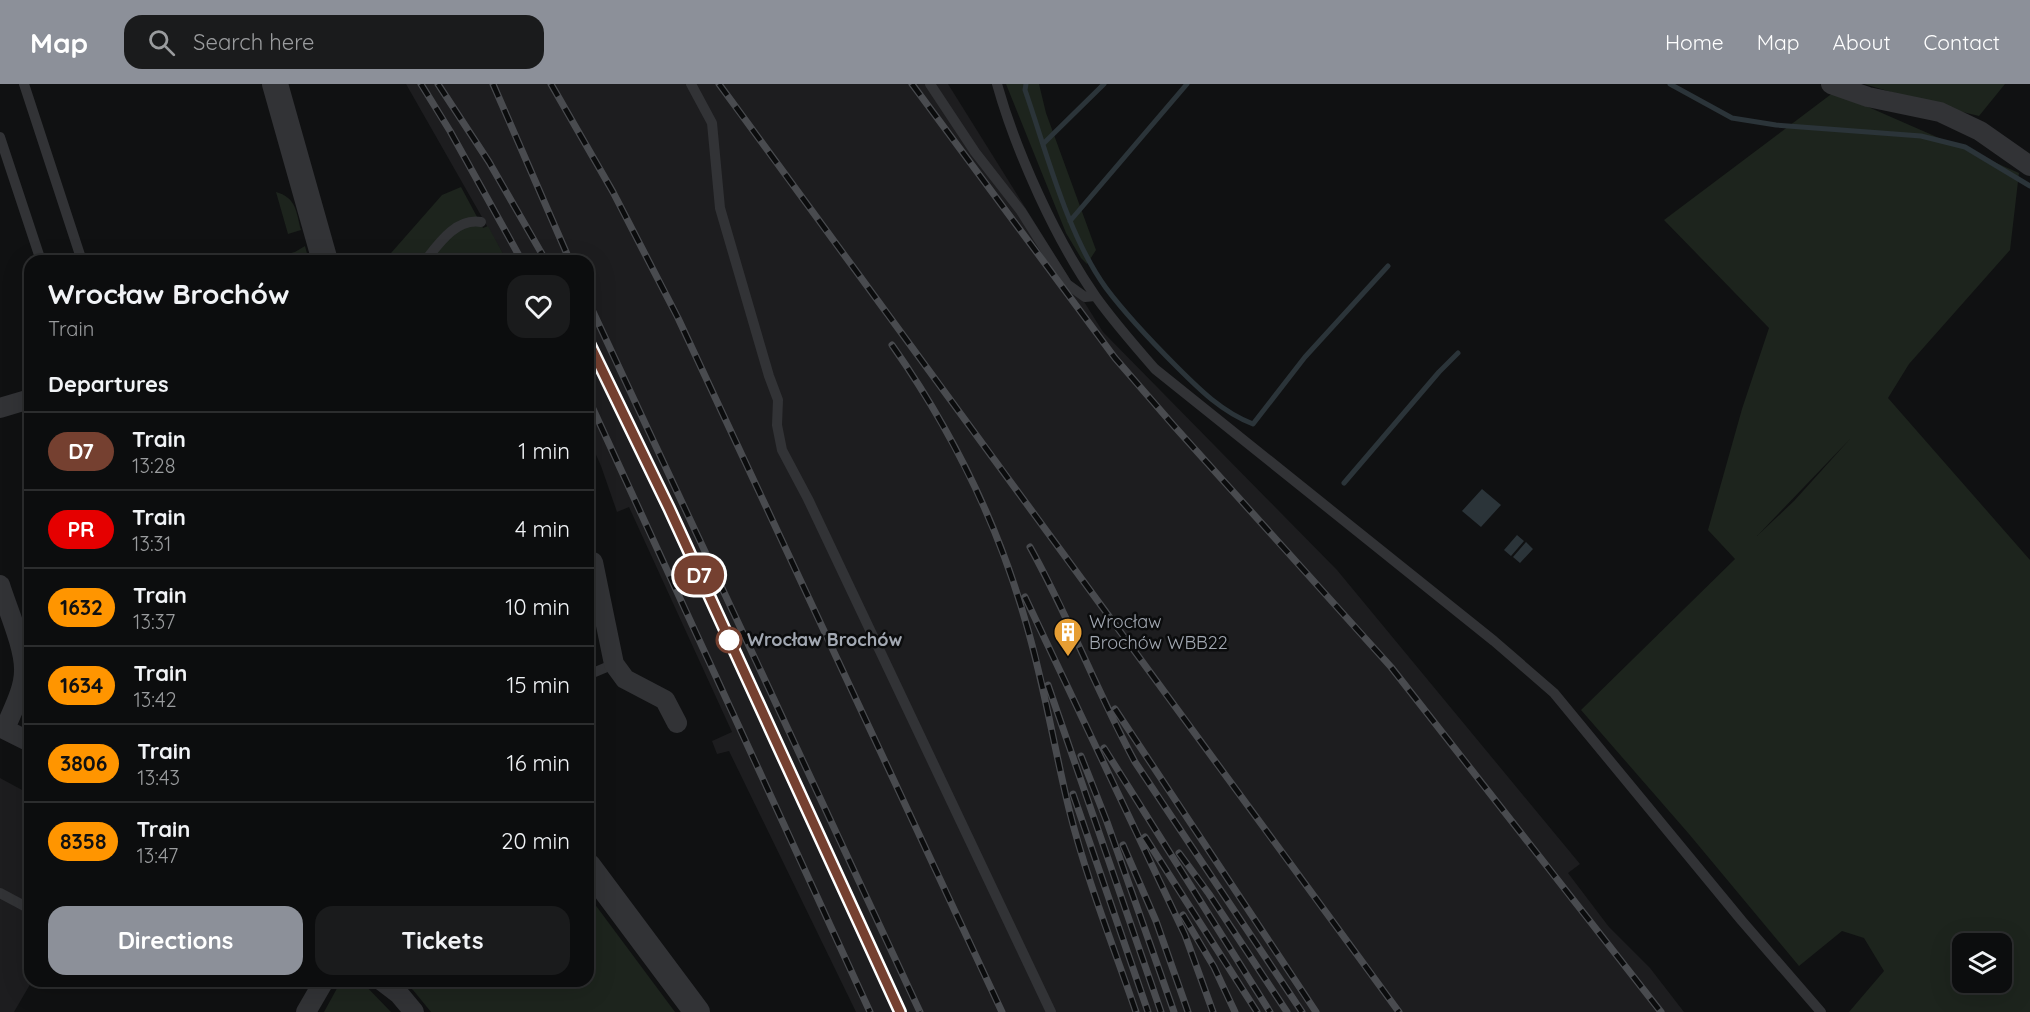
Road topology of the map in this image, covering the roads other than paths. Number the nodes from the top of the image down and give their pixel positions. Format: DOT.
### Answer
graph roads {
  1 [pos="24,84"];
  2 [pos="275,84"];
  3 [pos="691,84"];
  4 [pos="930,84"];
  5 [pos="997,84"];
  6 [pos="1831,84"];
  7 [pos="0,137"];
  8 [pos="2030,166"];
  9 [pos="481,222"];
  10 [pos="39,255"];
  11 [pos="79,255"];
  12 [pos="323,255"];
  13 [pos="430,255"];
  14 [pos="1095,296"];
  15 [pos="24,401"];
  16 [pos="0,408"];
  17 [pos="594,566"];
  18 [pos="0,585"];
  19 [pos="614,664"];
  20 [pos="594,672"];
  21 [pos="677,723"];
  22 [pos="3,728"];
  23 [pos="24,739"];
  24 [pos="594,874"];
  25 [pos="0,893"];
  26 [pos="24,906"];
  27 [pos="321,987"];
  28 [pos="390,987"];
  29 [pos="306,1012"];
  30 [pos="414,1012"];
  31 [pos="697,1012"];
  32 [pos="1051,1012"];
  33 [pos="1821,1012"];
  1 -- 11 [label="lane"];
  2 -- 12 [label="street"];
  3 -- 32 [label="lane"];
  4 -- 14 [label="lane"];
  5 -- 14 [label="lane"];
  6 -- 8 [label="street"];
  7 -- 10 [label="lane"];
  9 -- 13 [label="lane"];
  14 -- 33 [label="lane"];
  15 -- 16 [label="street"];
  17 -- 19 [label="street"];
  18 -- 22 [label="street"];
  19 -- 20 [label="lane"];
  19 -- 21 [label="street"];
  22 -- 23 [label="street"];
  24 -- 31 [label="street"];
  25 -- 26 [label="lane"];
  27 -- 29 [label="street"];
  28 -- 30 [label="street"];
}
